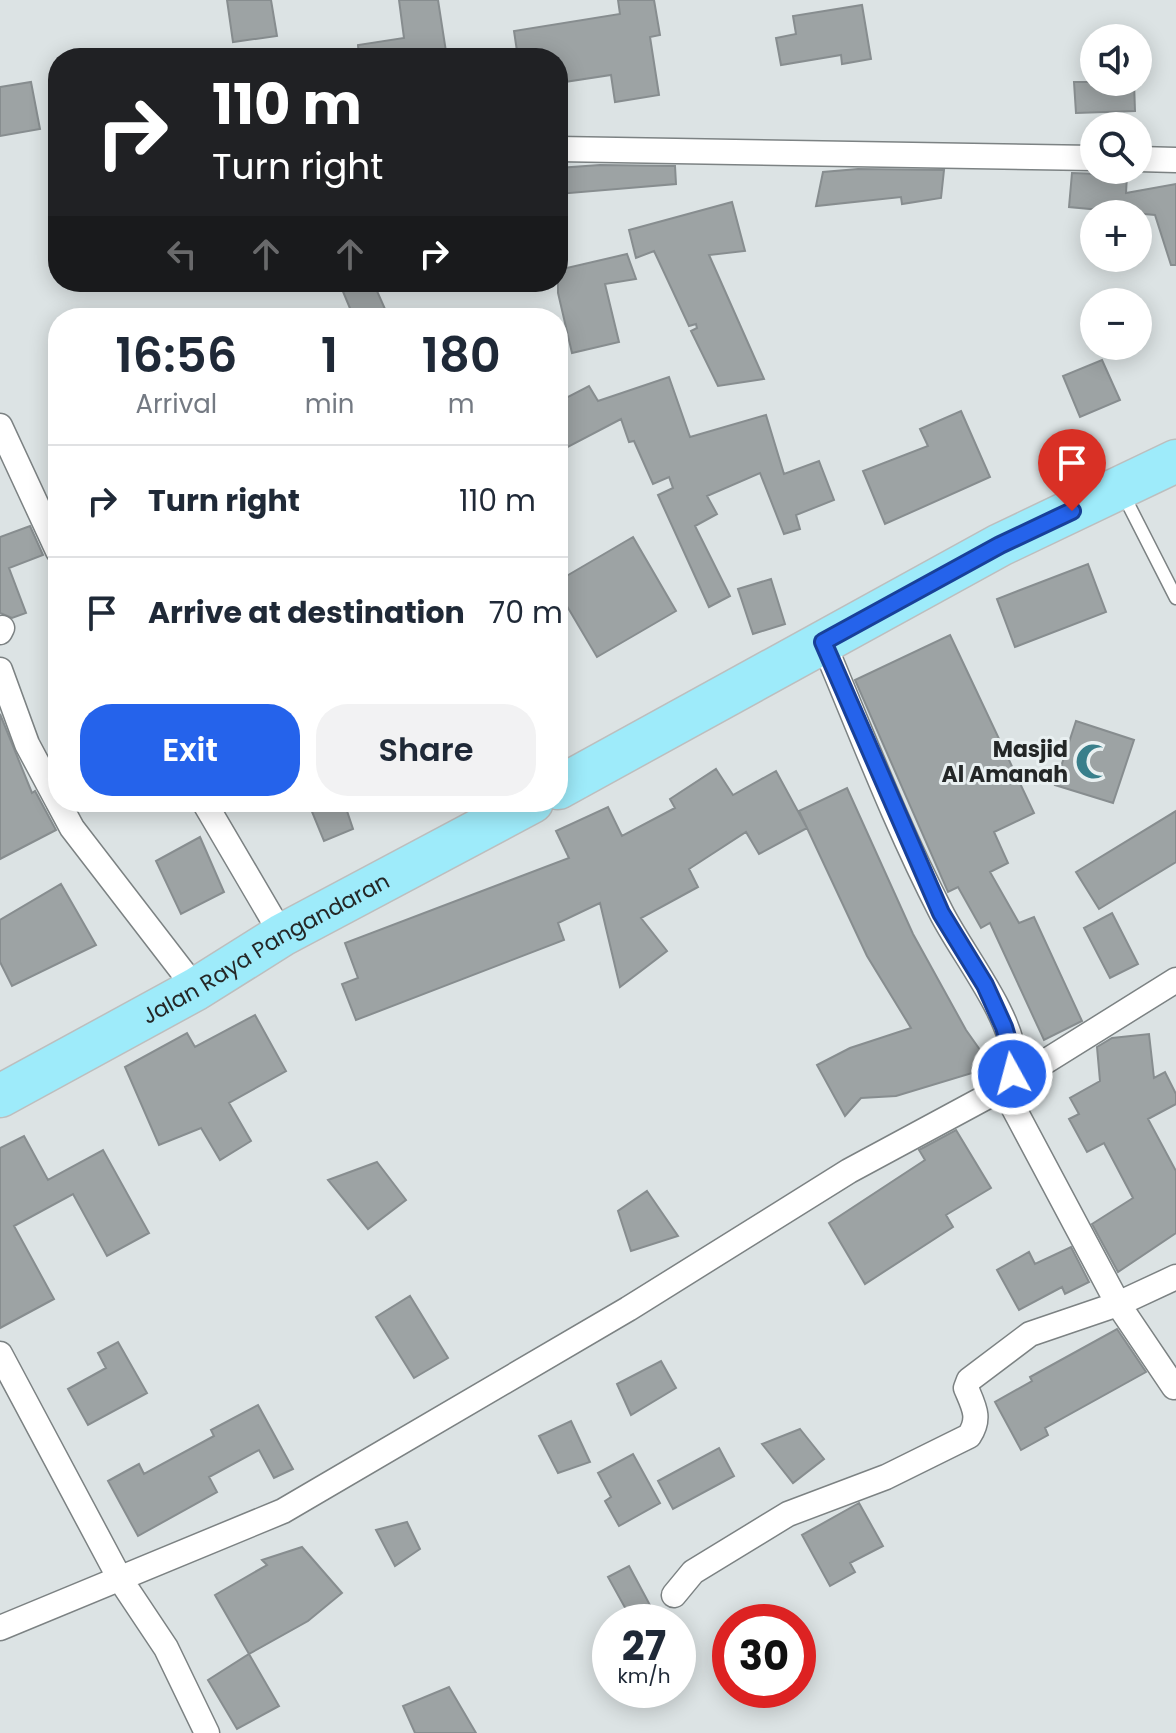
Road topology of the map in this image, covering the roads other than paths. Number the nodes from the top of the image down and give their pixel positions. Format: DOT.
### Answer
graph roads {
  1 [pos="568,149"];
  2 [pos="1080,158"];
  3 [pos="1152,159"];
  4 [pos="1176,160"];
  5 [pos="0,426"];
  6 [pos="1176,461"];
  7 [pos="1120,489"];
  8 [pos="48,529"];
  9 [pos="1176,598"];
  10 [pos="823,642"];
  11 [pos="0,670"];
  12 [pos="568,782"];
  13 [pos="48,783"];
  14 [pos="63,812"];
  15 [pos="210,812"];
  16 [pos="513,812"];
  17 [pos="282,935"];
  18 [pos="1176,980"];
  19 [pos="196,989"];
  20 [pos="1003,1088"];
  21 [pos="0,1096"];
  22 [pos="1176,1277"];
  23 [pos="1118,1304"];
  24 [pos="0,1354"];
  25 [pos="1174,1387"];
  26 [pos="120,1579"];
  27 [pos="674,1595"];
  28 [pos="0,1628"];
  29 [pos="207,1733"];
  1 -- 2 [label="street"];
  3 -- 4 [label="street"];
  5 -- 8 [label="street"];
  6 -- 7 [label="highway"];
  7 -- 9 [label="lane"];
  7 -- 10 [label="highway"];
  10 -- 12 [label="highway"];
  10 -- 20 [label="street"];
  11 -- 13 [label="street"];
  14 -- 19 [label="street"];
  15 -- 17 [label="street"];
  16 -- 17 [label="highway, Jalan Raya Pangandaran"];
  17 -- 19 [label="highway, Jalan Raya Pangandaran"];
  18 -- 20 [label="street"];
  19 -- 21 [label="highway, Jalan Raya Pangandaran"];
  20 -- 23 [label="street"];
  20 -- 26 [label="street"];
  22 -- 23 [label="street"];
  23 -- 25 [label="street"];
  23 -- 27 [label="street"];
  24 -- 26 [label="street"];
  26 -- 28 [label="street"];
  26 -- 29 [label="street"];
}
